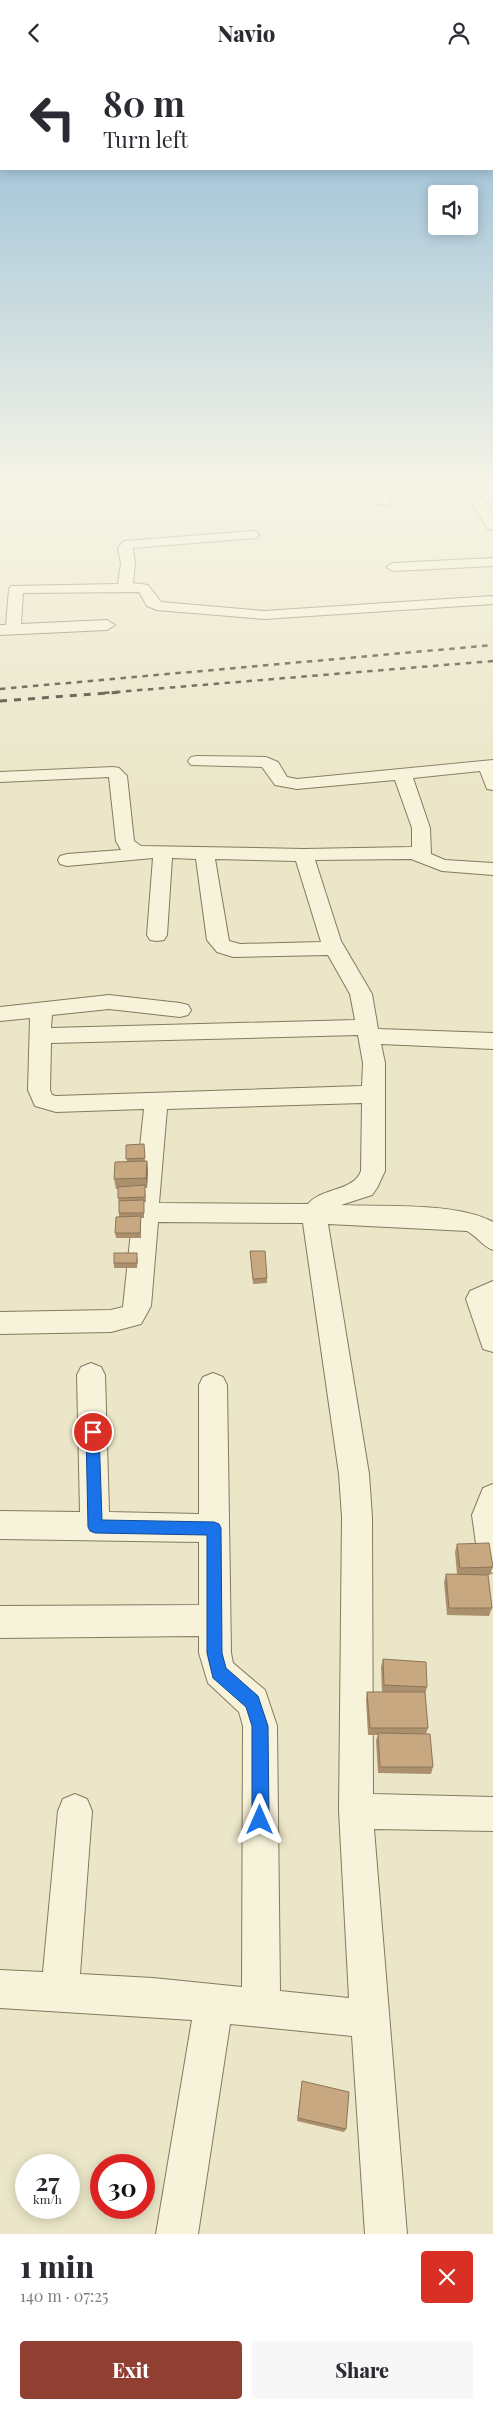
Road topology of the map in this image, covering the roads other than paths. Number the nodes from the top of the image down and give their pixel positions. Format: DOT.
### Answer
graph roads {
  1 [pos="126,587"];
  2 [pos="140,587"];
  3 [pos="143,587"];
  4 [pos="129,588"];
  5 [pos="493,600"];
  6 [pos="107,625"];
  7 [pos="7,630"];
  8 [pos="198,761"];
  9 [pos="490,765"];
  10 [pos="402,773"];
  11 [pos="0,777"];
  12 [pos="493,785"];
  13 [pos="158,852"];
  14 [pos="204,853"];
  15 [pos="304,855"];
  16 [pos="422,857"];
  17 [pos="67,860"];
  18 [pos="493,869"];
  19 [pos="157,935"];
  20 [pos="334,948"];
  21 [pos="180,1009"];
  22 [pos="41,1011"];
  23 [pos="0,1014"];
  24 [pos="368,1032"];
  25 [pos="40,1036"];
  26 [pos="493,1041"];
  27 [pos="373,1093"];
  28 [pos="156,1101"];
  29 [pos="147,1212"];
  30 [pos="314,1214"];
  31 [pos="493,1240"];
  32 [pos="493,1292"];
  33 [pos="0,1323"];
  34 [pos="493,1341"];
  35 [pos="91,1375"];
  36 [pos="213,1385"];
  37 [pos="493,1498"];
  38 [pos="0,1525"];
  39 [pos="95,1527"];
  40 [pos="214,1528"];
  41 [pos="493,1558"];
  42 [pos="215,1620"];
  43 [pos="0,1622"];
  44 [pos="75,1811"];
  45 [pos="356,1811"];
  46 [pos="493,1814"];
  47 [pos="0,1989"];
  48 [pos="60,1992"];
  49 [pos="214,2003"];
  50 [pos="262,2008"];
  51 [pos="370,2019"];
  52 [pos="177,2234"];
  53 [pos="386,2234"];
  1 -- 4 [label="street"];
  2 -- 4 [label="street"];
  3 -- 5 [label="street"];
  4 -- 7 [label="street"];
  6 -- 7 [label="street"];
  8 -- 10 [label="street"];
  9 -- 10 [label="street"];
  9 -- 12 [label="street"];
  10 -- 16 [label="street"];
  11 -- 13 [label="street"];
  13 -- 14 [label="street"];
  13 -- 17 [label="street"];
  13 -- 19 [label="street"];
  14 -- 15 [label="street"];
  14 -- 20 [label="street"];
  15 -- 16 [label="street"];
  15 -- 20 [label="street"];
  16 -- 18 [label="street"];
  20 -- 24 [label="street"];
  21 -- 22 [label="street"];
  22 -- 23 [label="street"];
  22 -- 25 [label="street"];
  24 -- 25 [label="street"];
  24 -- 26 [label="street"];
  24 -- 27 [label="street"];
  25 -- 28 [label="street"];
  27 -- 28 [label="street"];
  27 -- 30 [label="street"];
  28 -- 29 [label="street"];
  29 -- 30 [label="street"];
  29 -- 33 [label="street"];
  30 -- 31 [label="street"];
  30 -- 45 [label="street"];
  32 -- 34 [label="street"];
  35 -- 39 [label="street"];
  36 -- 40 [label="street"];
  37 -- 41 [label="street"];
  38 -- 39 [label="street"];
  39 -- 40 [label="street"];
  40 -- 42 [label="street"];
  42 -- 43 [label="street"];
  42 -- 50 [label="street"];
  44 -- 48 [label="street"];
  45 -- 46 [label="street"];
  45 -- 51 [label="street"];
  47 -- 48 [label="street"];
  48 -- 49 [label="street"];
  49 -- 50 [label="street"];
  49 -- 52 [label="street"];
  50 -- 51 [label="street"];
  51 -- 53 [label="street"];
}
